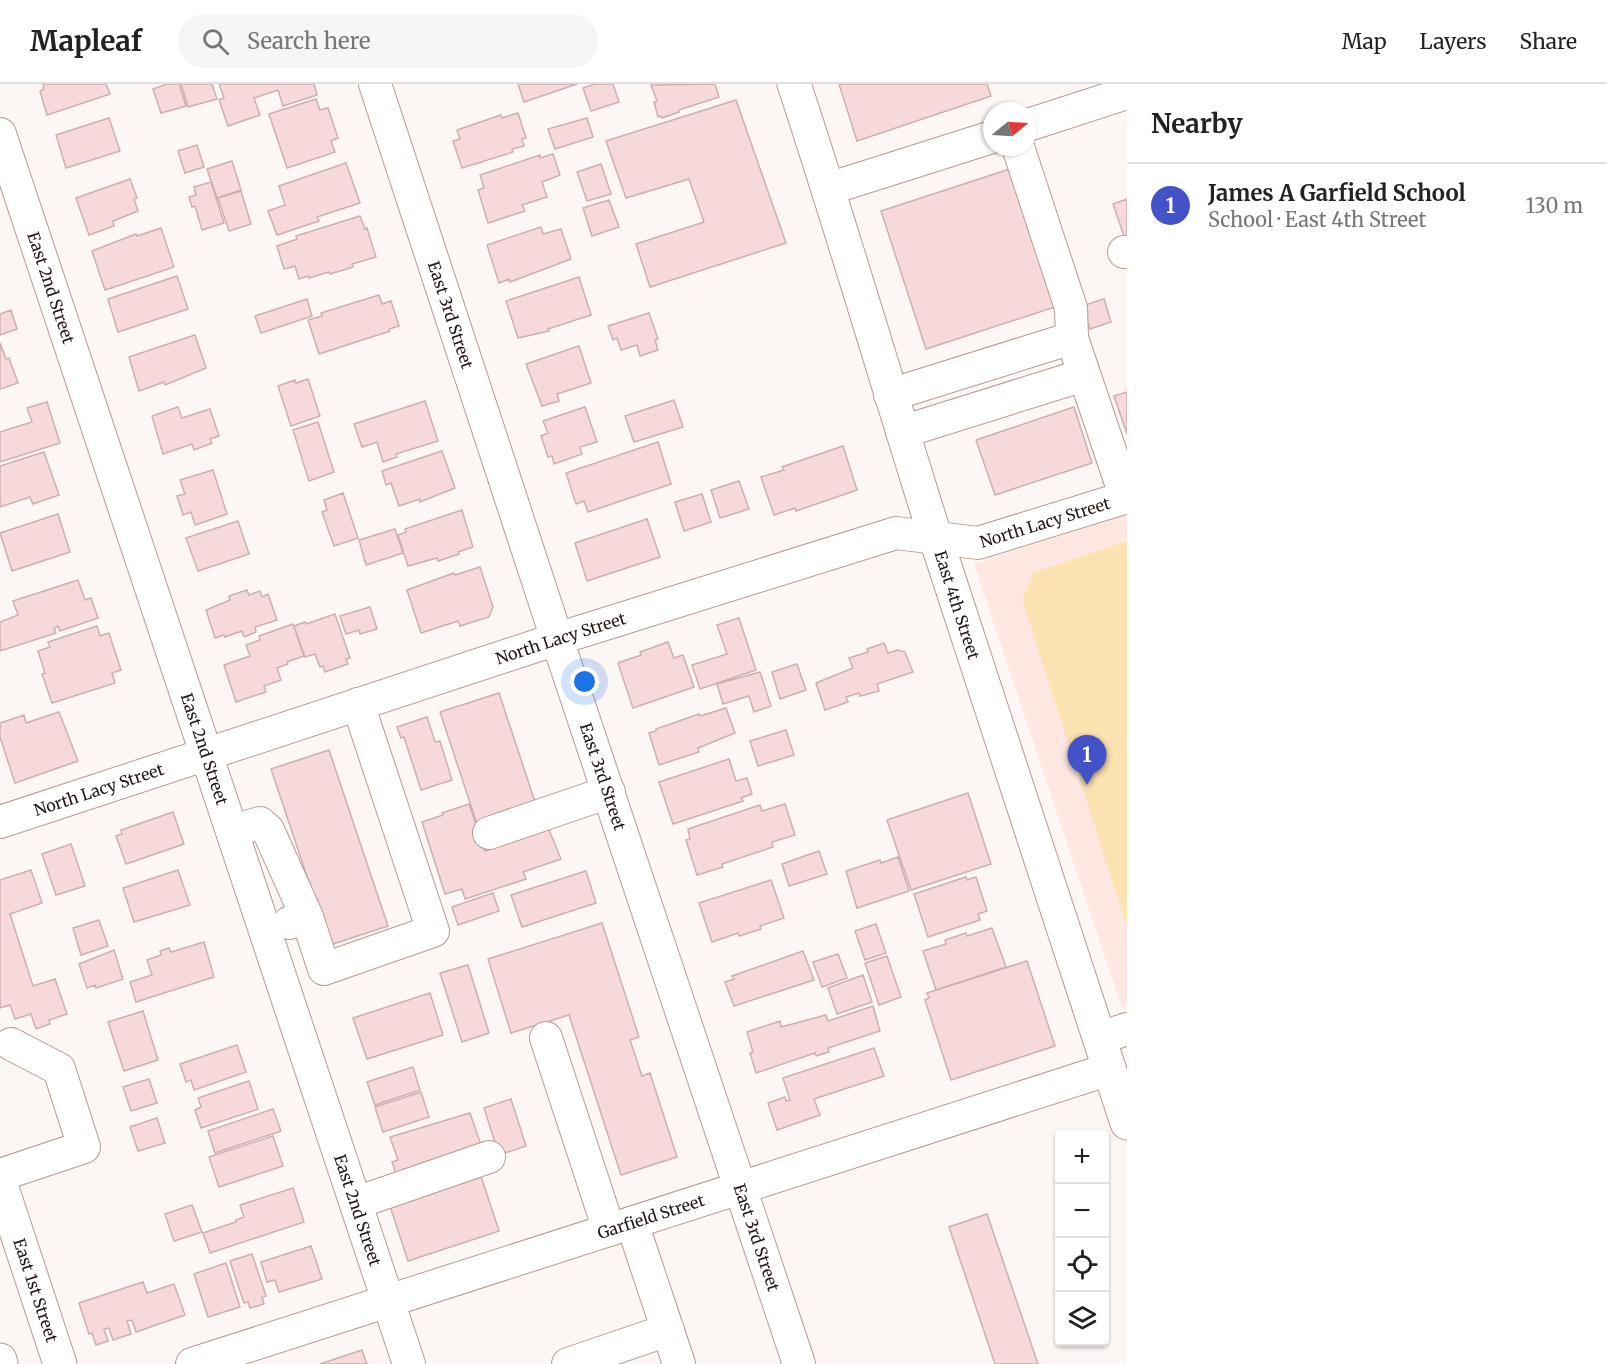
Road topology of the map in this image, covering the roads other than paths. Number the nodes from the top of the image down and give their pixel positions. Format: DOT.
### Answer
graph roads {
  1 [pos="375,84"];
  2 [pos="794,84"];
  3 [pos="1127,93"];
  4 [pos="1037,122"];
  5 [pos="0,134"];
  6 [pos="983,140"];
  7 [pos="1021,156"];
  8 [pos="828,189"];
  9 [pos="1072,338"];
  10 [pos="1084,375"];
  11 [pos="891,395"];
  12 [pos="903,432"];
  13 [pos="1126,498"];
  14 [pos="936,537"];
  15 [pos="557,639"];
  16 [pos="358,704"];
  17 [pos="206,754"];
  18 [pos="609,792"];
  19 [pos="0,822"];
  20 [pos="232,831"];
  21 [pos="489,833"];
  22 [pos="308,916"];
  23 [pos="265,932"];
  24 [pos="1113,1033"];
  25 [pos="546,1038"];
  26 [pos="11,1044"];
  27 [pos="1110,1069"];
  28 [pos="1127,1123"];
  29 [pos="489,1157"];
  30 [pos="740,1188"];
  31 [pos="1,1189"];
  32 [pos="356,1203"];
  33 [pos="621,1226"];
  34 [pos="388,1301"];
  35 [pos="668,1330"];
  36 [pos="60,1364"];
  37 [pos="192,1364"];
  38 [pos="409,1364"];
  39 [pos="568,1364"];
  40 [pos="678,1364"];
  41 [pos="799,1364"];
  1 -- 15 [label="street, East 3rd Street"];
  2 -- 8 [label="main road, East 4th Street"];
  3 -- 4 [label="street"];
  5 -- 17 [label="street, East 2nd Street"];
  6 -- 8 [label="street"];
  7 -- 9 [label="street"];
  8 -- 11 [label="main road, East 4th Street"];
  9 -- 10 [label="street"];
  9 -- 11 [label="street"];
  10 -- 12 [label="street"];
  10 -- 13 [label="street"];
  11 -- 12 [label="main road, East 4th Street"];
  12 -- 14 [label="main road, East 4th Street"];
  13 -- 14 [label="street, North Lacy Street"];
  14 -- 15 [label="street, North Lacy Street"];
  14 -- 24 [label="main road, East 4th Street"];
  15 -- 16 [label="street, North Lacy Street"];
  15 -- 18 [label="street, East 3rd Street"];
  16 -- 17 [label="street, North Lacy Street"];
  16 -- 22 [label="street"];
  17 -- 19 [label="street, North Lacy Street"];
  17 -- 20 [label="street, East 2nd Street"];
  18 -- 21 [label="street"];
  18 -- 30 [label="street, East 3rd Street"];
  20 -- 22 [label="street"];
  20 -- 23 [label="street, East 2nd Street"];
  22 -- 23 [label="street"];
  23 -- 32 [label="street, East 2nd Street"];
  24 -- 27 [label="main road, East 4th Street"];
  25 -- 33 [label="street"];
  26 -- 31 [label="street"];
  27 -- 28 [label="main road, East 4th Street"];
  27 -- 30 [label="street, Garfield Street"];
  29 -- 32 [label="street"];
  30 -- 33 [label="street, Garfield Street"];
  30 -- 41 [label="street, East 3rd Street"];
  31 -- 36 [label="main road, East 1st Street"];
  32 -- 34 [label="street, East 2nd Street"];
  33 -- 34 [label="street, Garfield Street"];
  33 -- 35 [label="street"];
  34 -- 37 [label="street, Garfield Street"];
  34 -- 38 [label="street, East 2nd Street"];
  35 -- 39 [label="street"];
  35 -- 40 [label="street"];
}
